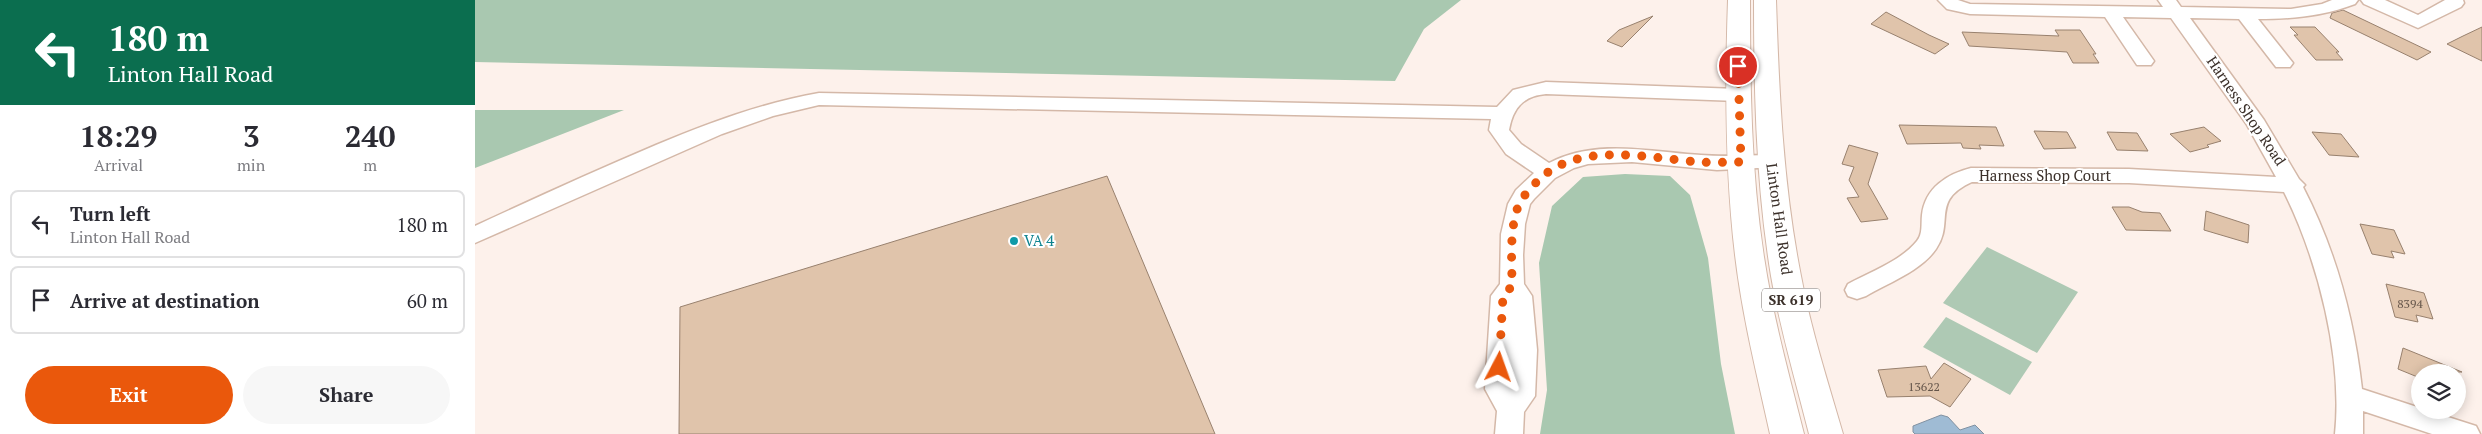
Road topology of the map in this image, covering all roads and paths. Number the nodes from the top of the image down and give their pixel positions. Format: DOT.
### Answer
graph roads {
  1 [pos="1739,0"];
  2 [pos="1765,0"];
  3 [pos="1947,0"];
  4 [pos="2349,0"];
  5 [pos="2370,0"];
  6 [pos="2454,0"];
  7 [pos="1995,5"];
  8 [pos="2172,6"];
  9 [pos="2110,11"];
  10 [pos="2244,13"];
  11 [pos="2144,61"];
  12 [pos="2283,63"];
  13 [pos="1738,95"];
  14 [pos="1503,113"];
  15 [pos="1741,162"];
  16 [pos="1771,162"];
  17 [pos="1548,172"];
  18 [pos="2293,185"];
  19 [pos="475,236"];
  20 [pos="1857,290"];
  21 [pos="2349,396"];
  22 [pos="1510,422"];
  23 [pos="1787,434"];
  24 [pos="1826,434"];
  25 [pos="2349,434"];
  26 [pos="2466,434"];
  1 -- 13 [label="main road, Linton Hall Road / SR 619"];
  2 -- 16 [label="main road, Linton Hall Road / SR 619"];
  3 -- 7 [label="street"];
  4 -- 10 [label="street"];
  5 -- 6 [label="street"];
  7 -- 9 [label="street"];
  8 -- 9 [label="street"];
  8 -- 10 [label="street"];
  8 -- 18 [label="street, Harness Shop Road"];
  9 -- 11 [label="street"];
  10 -- 12 [label="street"];
  13 -- 14 [label="street"];
  13 -- 15 [label="main road, Linton Hall Road / SR 619"];
  14 -- 17 [label="street"];
  14 -- 19 [label="street"];
  15 -- 16 [label="street"];
  15 -- 17 [label="street"];
  15 -- 23 [label="main road, Linton Hall Road / SR 619"];
  16 -- 24 [label="main road, Linton Hall Road / SR 619"];
  17 -- 22 [label="street"];
  18 -- 20 [label="street, Harness Shop Court"];
  18 -- 21 [label="street, Harness Shop Road"];
  21 -- 25 [label="street, Harness Shop Road"];
  21 -- 26 [label="street"];
}
